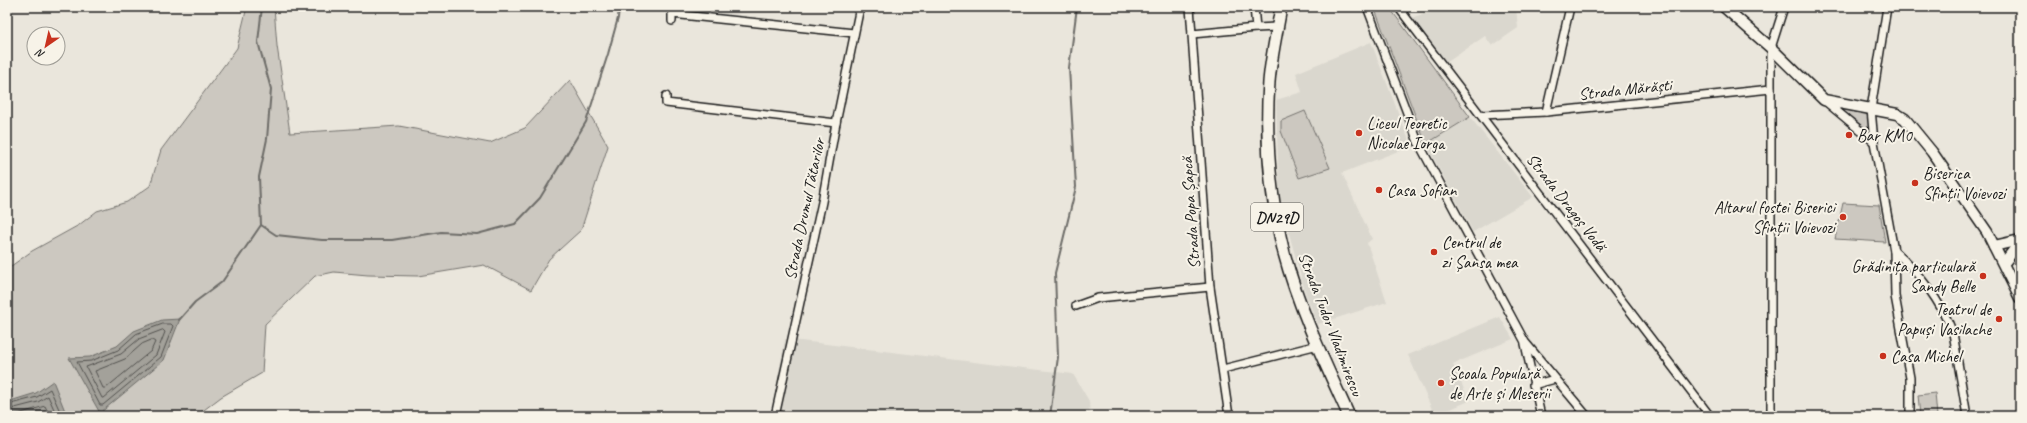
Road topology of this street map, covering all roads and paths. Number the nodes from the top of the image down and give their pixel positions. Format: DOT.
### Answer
graph roads {
  1 [pos="860,7"];
  2 [pos="1190,7"];
  3 [pos="1254,7"];
  4 [pos="1282,7"];
  5 [pos="1367,7"];
  6 [pos="1398,7"];
  7 [pos="1570,7"];
  8 [pos="1724,7"];
  9 [pos="1784,7"];
  10 [pos="1887,7"];
  11 [pos="672,21"];
  12 [pos="1256,28"];
  13 [pos="1278,28"];
  14 [pos="854,33"];
  15 [pos="1192,34"];
  16 [pos="1771,48"];
  17 [pos="1771,89"];
  18 [pos="666,96"];
  19 [pos="1824,100"];
  20 [pos="1871,109"];
  21 [pos="1546,112"];
  22 [pos="1481,115"];
  23 [pos="836,123"];
  24 [pos="1874,142"];
  25 [pos="2020,241"];
  26 [pos="1994,246"];
  27 [pos="1894,251"];
  28 [pos="2004,263"];
  29 [pos="1210,287"];
  30 [pos="2020,298"];
  31 [pos="1076,306"];
  32 [pos="1525,342"];
  33 [pos="1318,345"];
  34 [pos="1223,369"];
  35 [pos="1555,379"];
  36 [pos="1533,385"];
  37 [pos="775,416"];
  38 [pos="1229,416"];
  39 [pos="1349,416"];
  40 [pos="1541,416"];
  41 [pos="1587,416"];
  42 [pos="1710,416"];
  43 [pos="1771,416"];
  44 [pos="1910,416"];
  45 [pos="1967,416"];
  1 -- 14 [label="street, Strada Drumul Tătarilor"];
  2 -- 15 [label="street, Strada Popa Șapcă"];
  3 -- 12 [label="street"];
  4 -- 13 [label="main road, Strada Tudor Vladimirescu / DN29D"];
  5 -- 32 [label="street"];
  6 -- 22 [label="street, Strada Dragoș Vodă"];
  7 -- 21 [label="street"];
  8 -- 16 [label="street"];
  9 -- 16 [label="street"];
  10 -- 20 [label="street"];
  11 -- 14 [label="street"];
  12 -- 13 [label="street"];
  12 -- 15 [label="street"];
  13 -- 33 [label="main road, Strada Tudor Vladimirescu / DN29D"];
  14 -- 23 [label="street, Strada Drumul Tătarilor"];
  15 -- 29 [label="street, Strada Popa Șapcă"];
  16 -- 17 [label="street"];
  16 -- 19 [label="street"];
  17 -- 21 [label="street, Strada Mărăști"];
  17 -- 43 [label="street"];
  18 -- 23 [label="street"];
  19 -- 20 [label="street"];
  19 -- 24 [label="street"];
  20 -- 24 [label="street"];
  20 -- 26 [label="street"];
  21 -- 22 [label="street, Strada Mărăști"];
  22 -- 42 [label="street, Strada Dragoș Vodă"];
  23 -- 37 [label="street, Strada Drumul Tătarilor"];
  24 -- 27 [label="street"];
  25 -- 26 [label="street"];
  25 -- 28 [label="street"];
  26 -- 28 [label="street"];
  27 -- 44 [label="street"];
  27 -- 45 [label="street"];
  28 -- 30 [label="street"];
  29 -- 31 [label="street"];
  29 -- 34 [label="street, Strada Popa Șapcă"];
  32 -- 35 [label="street"];
  32 -- 36 [label="street"];
  33 -- 34 [label="street"];
  33 -- 39 [label="main road, Strada Tudor Vladimirescu / DN29D"];
  34 -- 38 [label="street, Strada Popa Șapcă"];
  35 -- 36 [label="street"];
  35 -- 41 [label="street"];
  36 -- 40 [label="street"];
}
